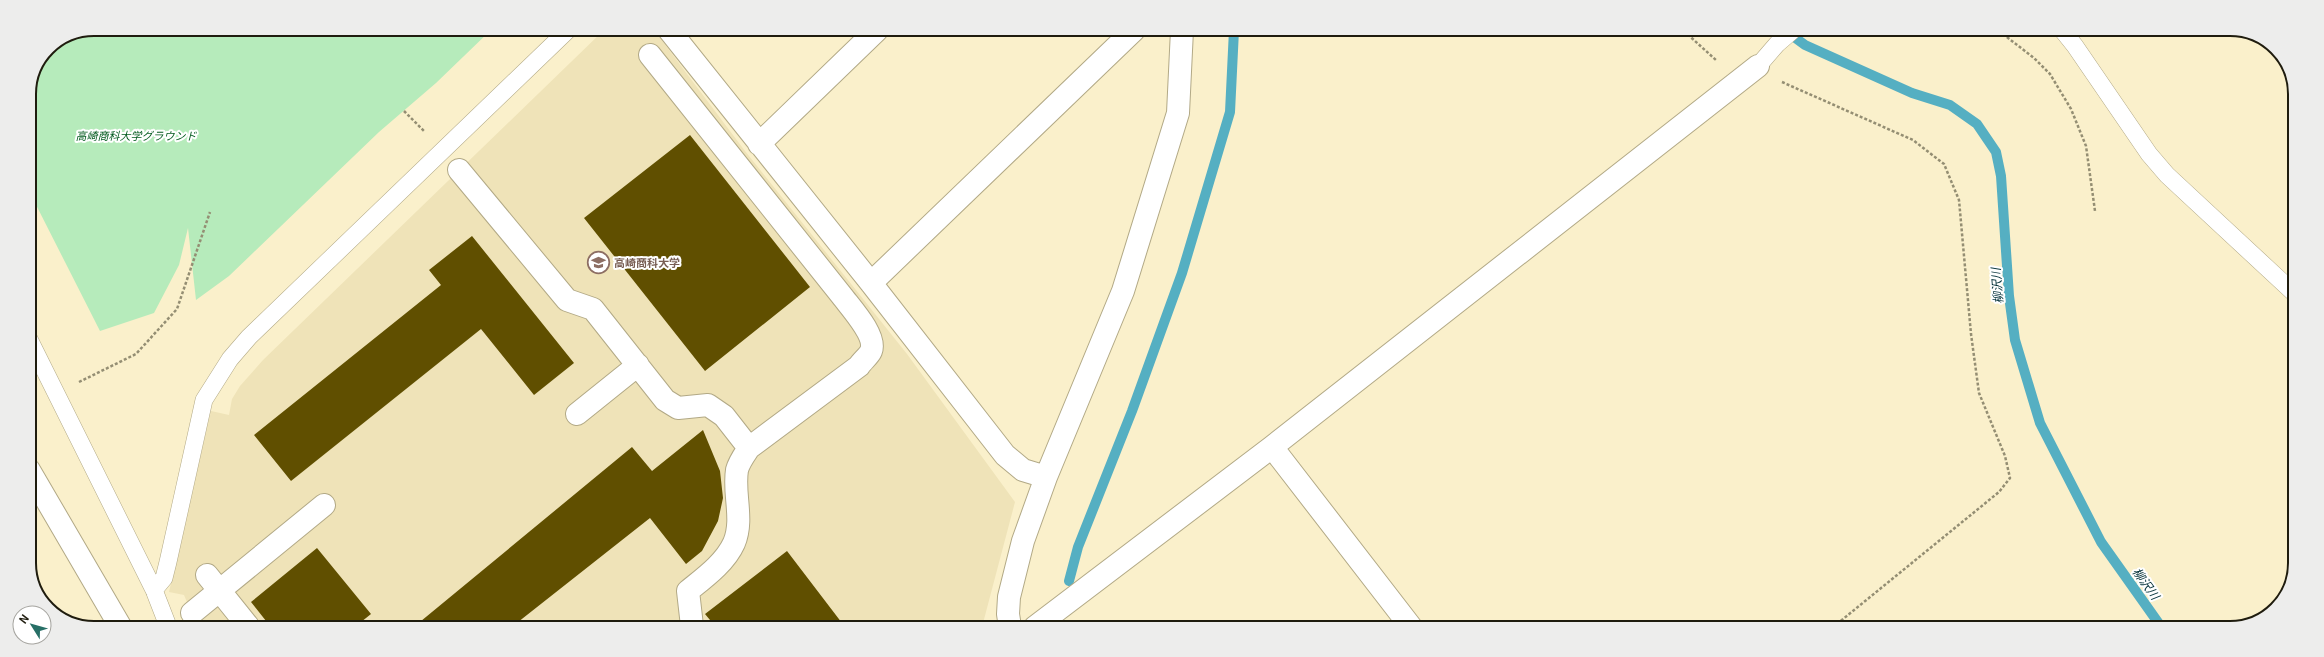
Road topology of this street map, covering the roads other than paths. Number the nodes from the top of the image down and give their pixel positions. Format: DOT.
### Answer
graph roads {
  1 [pos="563,36"];
  2 [pos="674,36"];
  3 [pos="870,36"];
  4 [pos="1128,36"];
  5 [pos="1182,36"];
  6 [pos="1786,36"];
  7 [pos="2067,36"];
  8 [pos="650,55"];
  9 [pos="1758,66"];
  10 [pos="759,144"];
  11 [pos="459,170"];
  12 [pos="871,283"];
  13 [pos="2288,287"];
  14 [pos="36,354"];
  15 [pos="638,365"];
  16 [pos="577,414"];
  17 [pos="749,448"];
  18 [pos="1272,448"];
  19 [pos="1046,477"];
  20 [pos="36,482"];
  21 [pos="324,505"];
  22 [pos="213,583"];
  23 [pos="154,590"];
  24 [pos="188,620"];
  25 [pos="117,621"];
  26 [pos="166,621"];
  27 [pos="244,621"];
  28 [pos="691,621"];
  29 [pos="1009,621"];
  30 [pos="1043,621"];
  31 [pos="1407,621"];
  1 -- 23 [label="lane"];
  2 -- 10 [label="street"];
  3 -- 10 [label="street"];
  4 -- 12 [label="street"];
  5 -- 19 [label="street"];
  6 -- 9 [label="lane"];
  7 -- 13 [label="lane"];
  8 -- 17 [label="street"];
  9 -- 18 [label="street"];
  10 -- 12 [label="street"];
  11 -- 15 [label="street"];
  12 -- 19 [label="street"];
  14 -- 23 [label="lane"];
  15 -- 16 [label="street"];
  15 -- 17 [label="street"];
  17 -- 28 [label="street"];
  18 -- 30 [label="street"];
  18 -- 31 [label="street"];
  19 -- 29 [label="street"];
  20 -- 25 [label="street"];
  21 -- 22 [label="street"];
  22 -- 24 [label="street"];
  22 -- 27 [label="street"];
  23 -- 26 [label="lane"];
}
